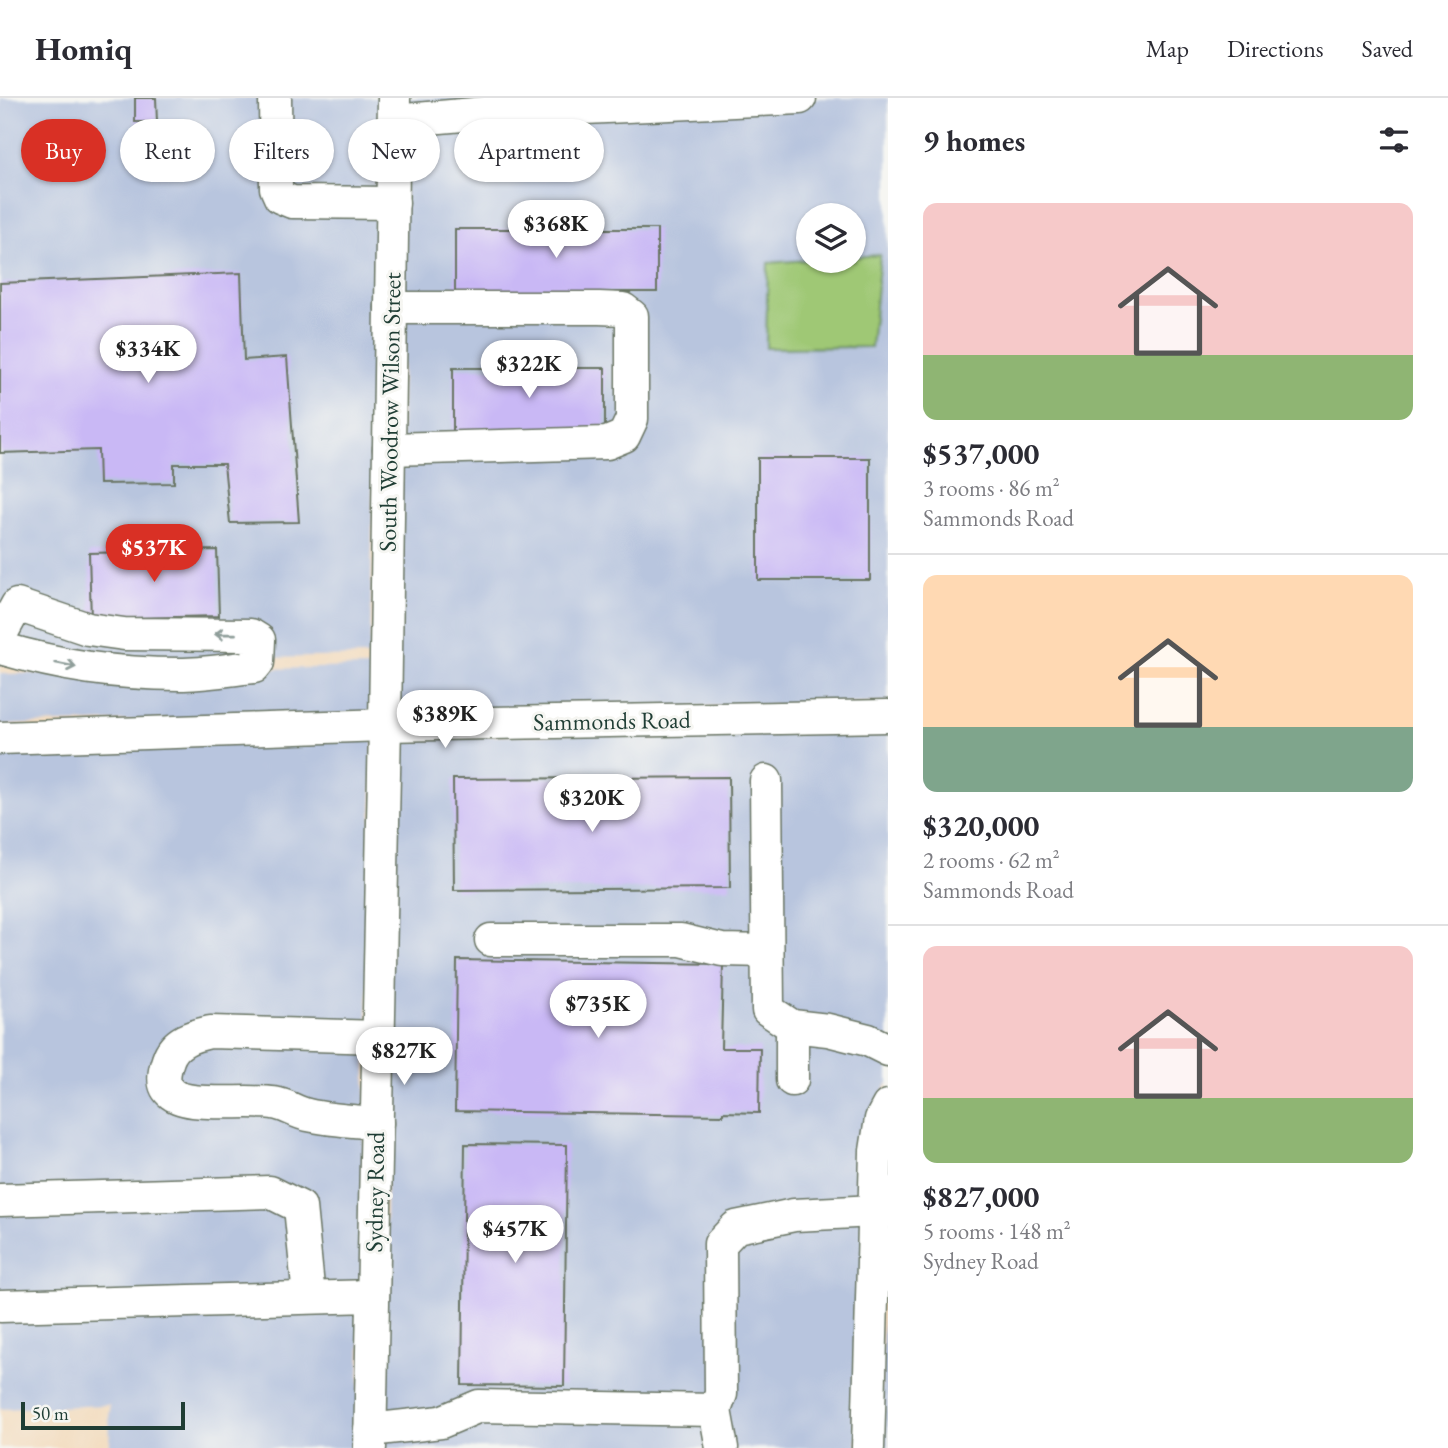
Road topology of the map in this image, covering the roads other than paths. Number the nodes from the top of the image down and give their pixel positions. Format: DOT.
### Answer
graph roads {
  1 [pos="275,98"];
  2 [pos="800,98"];
  3 [pos="394,109"];
  4 [pos="393,203"];
  5 [pos="391,308"];
  6 [pos="389,449"];
  7 [pos="0,636"];
  8 [pos="0,648"];
  9 [pos="888,716"];
  10 [pos="385,725"];
  11 [pos="0,738"];
  12 [pos="766,781"];
  13 [pos="491,940"];
  14 [pos="767,951"];
  15 [pos="792,1027"];
  16 [pos="379,1037"];
  17 [pos="888,1050"];
  18 [pos="792,1080"];
  19 [pos="888,1106"];
  20 [pos="377,1123"];
  21 [pos="0,1200"];
  22 [pos="875,1211"];
  23 [pos="373,1296"];
  24 [pos="309,1297"];
  25 [pos="0,1306"];
  26 [pos="880,1306"];
  27 [pos="715,1410"];
  28 [pos="370,1439"];
  29 [pos="722,1448"];
  30 [pos="868,1448"];
  1 -- 4 [label="street"];
  2 -- 3 [label="street"];
  3 -- 4 [label="street, South Woodrow Wilson Street"];
  4 -- 5 [label="street, South Woodrow Wilson Street"];
  5 -- 6 [label="street, South Woodrow Wilson Street"];
  5 -- 6 [label="street"];
  6 -- 10 [label="street, South Woodrow Wilson Street"];
  8 -- 7 [label="street, one-way"];
  9 -- 10 [label="street, Sammonds Road"];
  10 -- 11 [label="street, Sammonds Road"];
  10 -- 16 [label="street, Sydney Road"];
  12 -- 14 [label="street"];
  13 -- 14 [label="street"];
  14 -- 15 [label="street"];
  15 -- 17 [label="street"];
  15 -- 18 [label="street"];
  16 -- 20 [label="street, Sydney Road"];
  16 -- 20 [label="street"];
  19 -- 22 [label="street"];
  20 -- 23 [label="street, Sydney Road"];
  21 -- 24 [label="street"];
  22 -- 26 [label="street"];
  22 -- 27 [label="street"];
  23 -- 24 [label="street"];
  23 -- 28 [label="street, Sydney Road"];
  24 -- 25 [label="street"];
  26 -- 30 [label="street"];
  27 -- 28 [label="street"];
  27 -- 29 [label="street"];
}
